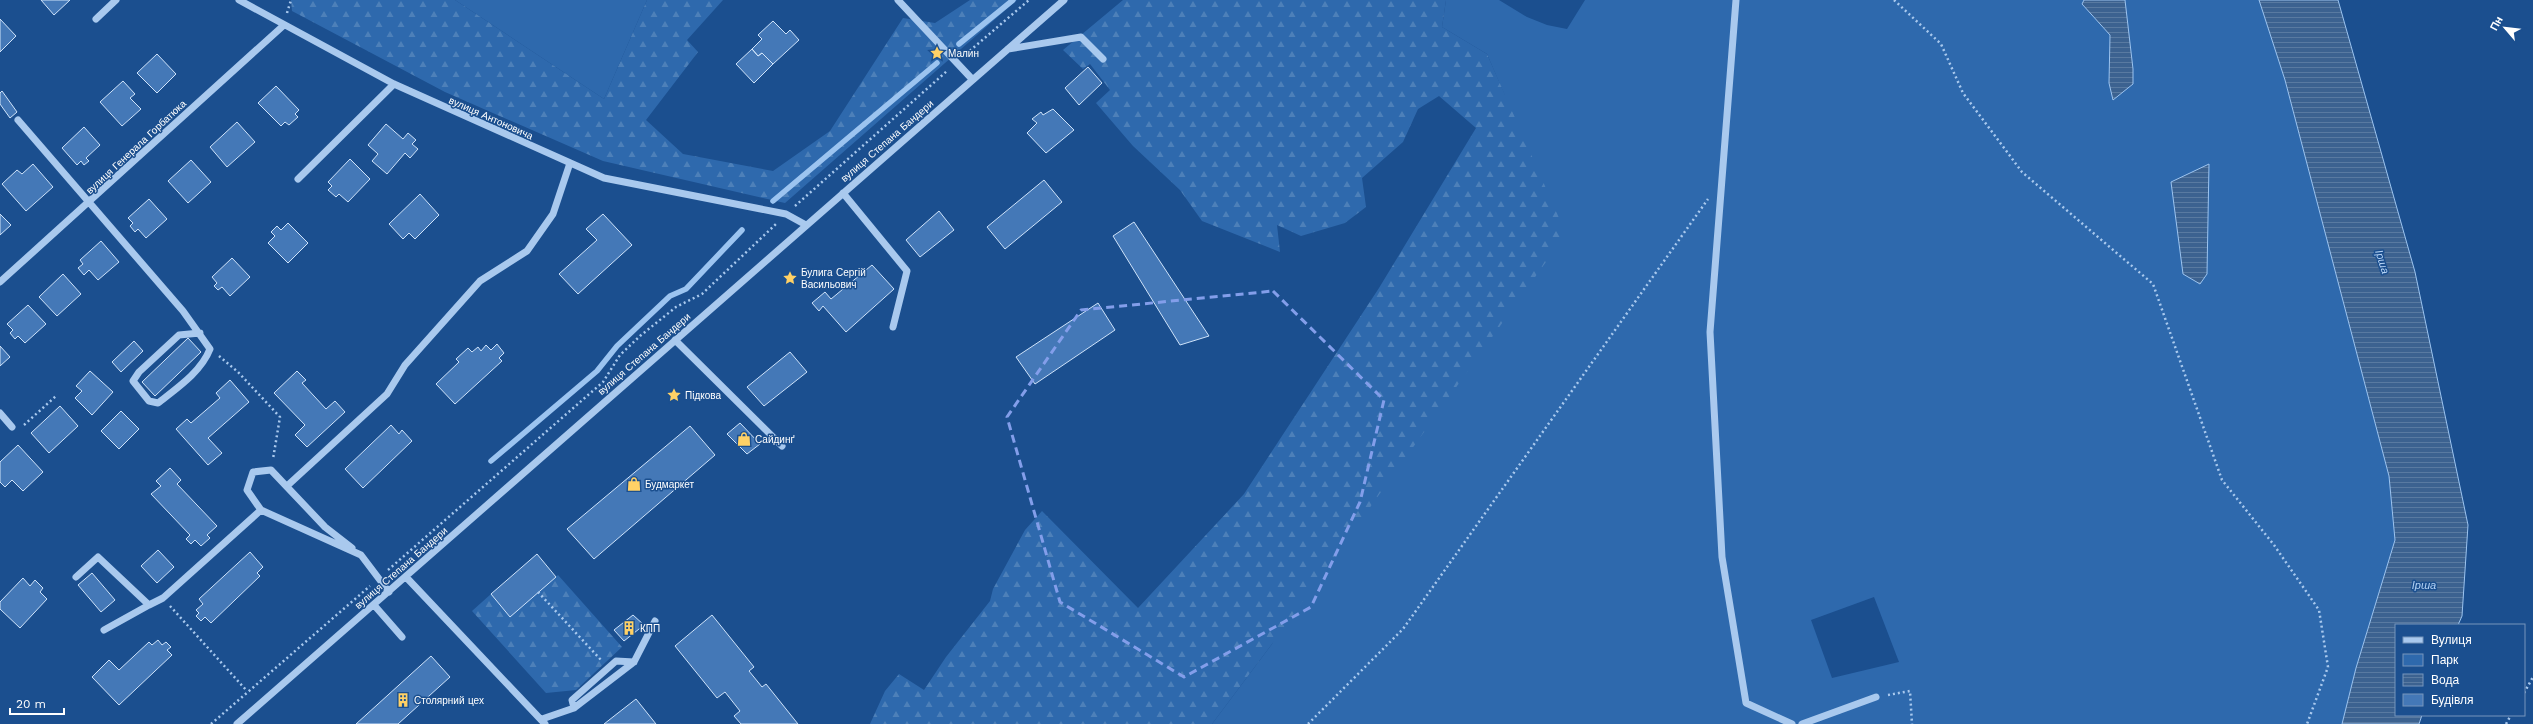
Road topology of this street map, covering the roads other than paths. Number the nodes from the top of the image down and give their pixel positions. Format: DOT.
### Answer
graph roads {
  1 [pos="116,0"];
  2 [pos="239,0"];
  3 [pos="898,0"];
  4 [pos="1064,0"];
  5 [pos="1736,0"];
  6 [pos="96,19"];
  7 [pos="284,25"];
  8 [pos="1008,48"];
  9 [pos="1103,59"];
  10 [pos="972,79"];
  11 [pos="394,84"];
  12 [pos="18,120"];
  13 [pos="570,163"];
  14 [pos="298,179"];
  15 [pos="843,193"];
  16 [pos="90,203"];
  17 [pos="806,225"];
  18 [pos="0,282"];
  19 [pos="893,327"];
  20 [pos="200,333"];
  21 [pos="675,340"];
  22 [pos="0,413"];
  23 [pos="12,427"];
  24 [pos="782,446"];
  25 [pos="287,486"];
  26 [pos="261,510"];
  27 [pos="361,555"];
  28 [pos="76,577"];
  29 [pos="406,577"];
  30 [pos="390,592"];
  31 [pos="149,605"];
  32 [pos="374,605"];
  33 [pos="655,620"];
  34 [pos="104,630"];
  35 [pos="402,637"];
  36 [pos="634,662"];
  37 [pos="1876,697"];
  38 [pos="574,708"];
  39 [pos="543,722"];
  40 [pos="237,724"];
  41 [pos="1792,724"];
  42 [pos="1802,724"];
  1 -- 6 [label="street"];
  2 -- 7 [label="street, вулиця Антоновича"];
  3 -- 10 [label="street"];
  4 -- 8 [label="street, вулиця Степана Бандери"];
  5 -- 41 [label="street"];
  7 -- 11 [label="street, вулиця Антоновича"];
  7 -- 16 [label="street, вулиця Генерала Горбатюка"];
  8 -- 9 [label="street"];
  8 -- 10 [label="street, вулиця Степана Бандери"];
  10 -- 15 [label="street, вулиця Степана Бандери"];
  11 -- 13 [label="street, вулиця Антоновича"];
  11 -- 14 [label="street"];
  12 -- 16 [label="street"];
  13 -- 17 [label="street, вулиця Антоновича"];
  13 -- 25 [label="street"];
  15 -- 17 [label="street, вулиця Степана Бандери"];
  15 -- 19 [label="street"];
  16 -- 18 [label="street, вулиця Генерала Горбатюка"];
  16 -- 20 [label="street"];
  17 -- 21 [label="street, вулиця Степана Бандери"];
  20 -- 20 [label="street"];
  21 -- 24 [label="street"];
  21 -- 29 [label="street, вулиця Степана Бандери"];
  22 -- 23 [label="street"];
  25 -- 26 [label="street"];
  25 -- 27 [label="street"];
  26 -- 27 [label="street"];
  26 -- 31 [label="street"];
  27 -- 30 [label="street"];
  28 -- 31 [label="street"];
  29 -- 30 [label="street, вулиця Степана Бандери"];
  29 -- 39 [label="street"];
  30 -- 32 [label="street, вулиця Степана Бандери"];
  31 -- 34 [label="street"];
  32 -- 35 [label="street"];
  32 -- 40 [label="street, вулиця Степана Бандери"];
  33 -- 36 [label="street"];
  36 -- 38 [label="street"];
  36 -- 38 [label="street"];
  37 -- 42 [label="street"];
  38 -- 39 [label="street"];
}
